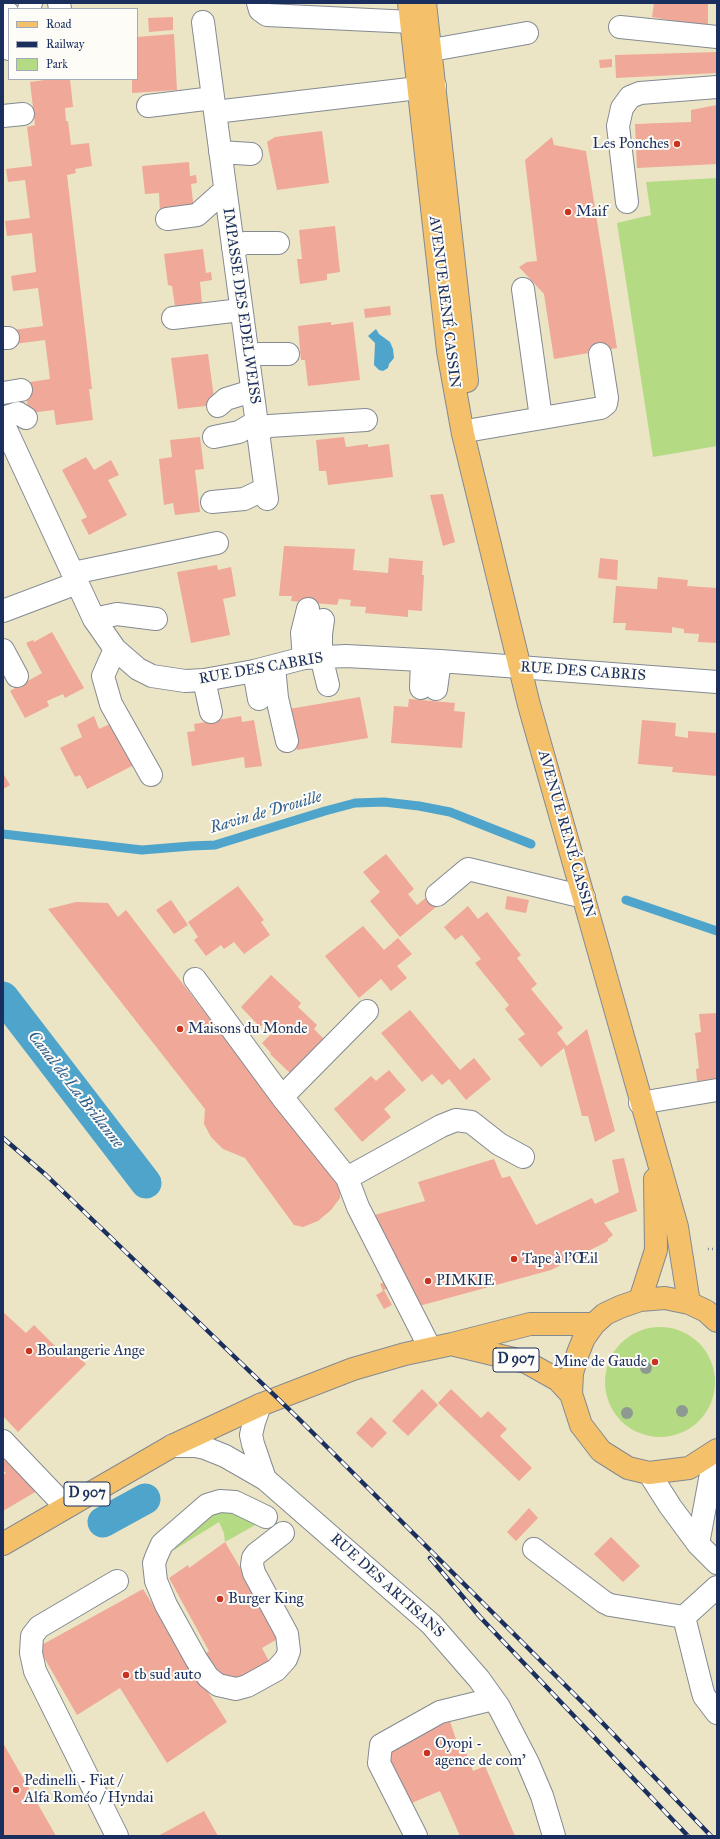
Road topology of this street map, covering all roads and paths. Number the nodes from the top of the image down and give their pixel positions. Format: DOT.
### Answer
graph roads {
  1 [pos="258,3"];
  2 [pos="425,3"];
  3 [pos="8,12"];
  4 [pos="410,13"];
  5 [pos="203,22"];
  6 [pos="620,27"];
  7 [pos="527,33"];
  8 [pos="717,37"];
  9 [pos="8,46"];
  10 [pos="423,51"];
  11 [pos="427,86"];
  12 [pos="717,87"];
  13 [pos="214,105"];
  14 [pos="148,106"];
  15 [pos="220,152"];
  16 [pos="251,154"];
  17 [pos="225,190"];
  18 [pos="627,202"];
  19 [pos="167,219"];
  20 [pos="278,242"];
  21 [pos="233,248"];
  22 [pos="523,289"];
  23 [pos="242,310"];
  24 [pos="173,318"];
  25 [pos="288,354"];
  26 [pos="600,354"];
  27 [pos="248,358"];
  28 [pos="252,391"];
  29 [pos="218,406"];
  30 [pos="26,418"];
  31 [pos="541,418"];
  32 [pos="366,420"];
  33 [pos="4,426"];
  34 [pos="257,427"];
  35 [pos="472,430"];
  36 [pos="214,436"];
  37 [pos="212,502"];
  38 [pos="482,515"];
  39 [pos="217,543"];
  40 [pos="75,578"];
  41 [pos="3,611"];
  42 [pos="316,615"];
  43 [pos="94,619"];
  44 [pos="156,619"];
  45 [pos="115,649"];
  46 [pos="3,650"];
  47 [pos="313,657"];
  48 [pos="431,661"];
  49 [pos="518,667"];
  50 [pos="264,669"];
  51 [pos="17,676"];
  52 [pos="204,680"];
  53 [pos="717,682"];
  54 [pos="328,685"];
  55 [pos="429,688"];
  56 [pos="259,699"];
  57 [pos="211,712"];
  58 [pos="287,741"];
  59 [pos="151,775"];
  60 [pos="436,895"];
  61 [pos="584,897"];
  62 [pos="195,979"];
  63 [pos="367,1011"];
  64 [pos="717,1090"];
  65 [pos="282,1097"];
  66 [pos="640,1103"];
  67 [pos="655,1151"];
  68 [pos="523,1156"];
  69 [pos="347,1178"];
  70 [pos="717,1249"];
  71 [pos="703,1250"];
  72 [pos="640,1300"];
  73 [pos="707,1311"];
  74 [pos="594,1324"];
  75 [pos="452,1344"];
  76 [pos="430,1348"];
  77 [pos="571,1394"];
  78 [pos="260,1405"];
  79 [pos="3,1441"];
  80 [pos="172,1446"];
  81 [pos="716,1451"];
  82 [pos="649,1473"];
  83 [pos="265,1479"];
  84 [pos="65,1506"];
  85 [pos="266,1517"];
  86 [pos="283,1533"];
  87 [pos="3,1544"];
  88 [pos="698,1544"];
  89 [pos="534,1549"];
  90 [pos="717,1563"];
  91 [pos="117,1581"];
  92 [pos="717,1587"];
  93 [pos="684,1617"];
  94 [pos="493,1699"];
  95 [pos="717,1713"];
  96 [pos="117,1836"];
  97 [pos="416,1836"];
  98 [pos="554,1836"];
  1 -- 4 [label="street"];
  2 -- 10 [label="main road, AVENUE RENÉ CASSIN"];
  3 -- 9 [label="street"];
  4 -- 10 [label="main road, AVENUE RENÉ CASSIN"];
  5 -- 13 [label="street, IMPASSE DES EDELWEISS"];
  6 -- 8 [label="street"];
  7 -- 10 [label="street"];
  10 -- 11 [label="main road, AVENUE RENÉ CASSIN"];
  11 -- 13 [label="street"];
  11 -- 35 [label="main road, AVENUE RENÉ CASSIN"];
  11 -- 38 [label="main road, AVENUE RENÉ CASSIN"];
  12 -- 18 [label="street"];
  13 -- 14 [label="street"];
  13 -- 15 [label="street, IMPASSE DES EDELWEISS"];
  15 -- 16 [label="street"];
  15 -- 17 [label="street, IMPASSE DES EDELWEISS"];
  17 -- 19 [label="street"];
  17 -- 21 [label="street, IMPASSE DES EDELWEISS"];
  20 -- 21 [label="street"];
  21 -- 23 [label="street, IMPASSE DES EDELWEISS"];
  22 -- 31 [label="street"];
  23 -- 24 [label="street"];
  23 -- 27 [label="street, IMPASSE DES EDELWEISS"];
  25 -- 27 [label="street"];
  26 -- 31 [label="street"];
  27 -- 28 [label="street, IMPASSE DES EDELWEISS"];
  28 -- 29 [label="street"];
  28 -- 34 [label="street, IMPASSE DES EDELWEISS"];
  30 -- 33 [label="street"];
  31 -- 35 [label="street"];
  32 -- 34 [label="street"];
  33 -- 40 [label="street, RUE DES CABRIS"];
  34 -- 36 [label="street"];
  34 -- 37 [label="street, IMPASSE DES EDELWEISS"];
  35 -- 38 [label="main road, AVENUE RENÉ CASSIN"];
  38 -- 49 [label="main road, AVENUE RENÉ CASSIN"];
  39 -- 40 [label="street"];
  40 -- 41 [label="street"];
  40 -- 43 [label="street, RUE DES CABRIS"];
  42 -- 47 [label="street"];
  43 -- 44 [label="street"];
  43 -- 45 [label="street, RUE DES CABRIS"];
  45 -- 52 [label="street, RUE DES CABRIS"];
  45 -- 59 [label="street"];
  46 -- 51 [label="street"];
  47 -- 48 [label="street, RUE DES CABRIS"];
  47 -- 50 [label="street, RUE DES CABRIS"];
  47 -- 54 [label="street"];
  48 -- 49 [label="street, RUE DES CABRIS"];
  48 -- 55 [label="street"];
  49 -- 53 [label="street, RUE DES CABRIS"];
  49 -- 61 [label="main road, AVENUE RENÉ CASSIN"];
  50 -- 52 [label="street, RUE DES CABRIS"];
  50 -- 56 [label="street"];
  50 -- 58 [label="street"];
  52 -- 57 [label="street"];
  60 -- 61 [label="street"];
  61 -- 66 [label="main road, AVENUE RENÉ CASSIN"];
  62 -- 65 [label="street"];
  63 -- 65 [label="street"];
  64 -- 66 [label="street"];
  65 -- 69 [label="street"];
  66 -- 67 [label="main road, AVENUE RENÉ CASSIN"];
  67 -- 72 [label="main road, AVENUE RENÉ CASSIN"];
  67 -- 73 [label="main road, AVENUE RENÉ CASSIN"];
  68 -- 69 [label="street"];
  69 -- 76 [label="street"];
  70 -- 71 [label="path"];
  72 -- 73 [label="main road"];
  72 -- 74 [label="main road"];
  74 -- 75 [label="main road, D 907"];
  74 -- 77 [label="main road"];
  75 -- 76 [label="main road, D 907"];
  75 -- 77 [label="main road, D 907"];
  76 -- 78 [label="main road, D 907"];
  77 -- 82 [label="main road"];
  78 -- 80 [label="main road, D 907"];
  78 -- 83 [label="street"];
  79 -- 84 [label="street"];
  80 -- 83 [label="street, RUE DES ARTISANS"];
  80 -- 84 [label="main road, D 907"];
  81 -- 82 [label="main road"];
  81 -- 88 [label="street"];
  82 -- 88 [label="street"];
  83 -- 94 [label="street, RUE DES ARTISANS"];
  84 -- 87 [label="main road, D 907"];
  85 -- 86 [label="street"];
  88 -- 90 [label="street"];
  89 -- 93 [label="street"];
  91 -- 96 [label="street"];
  92 -- 93 [label="street"];
  93 -- 95 [label="street"];
  94 -- 97 [label="street"];
  94 -- 98 [label="street, RUE DES ARTISANS"];
}
